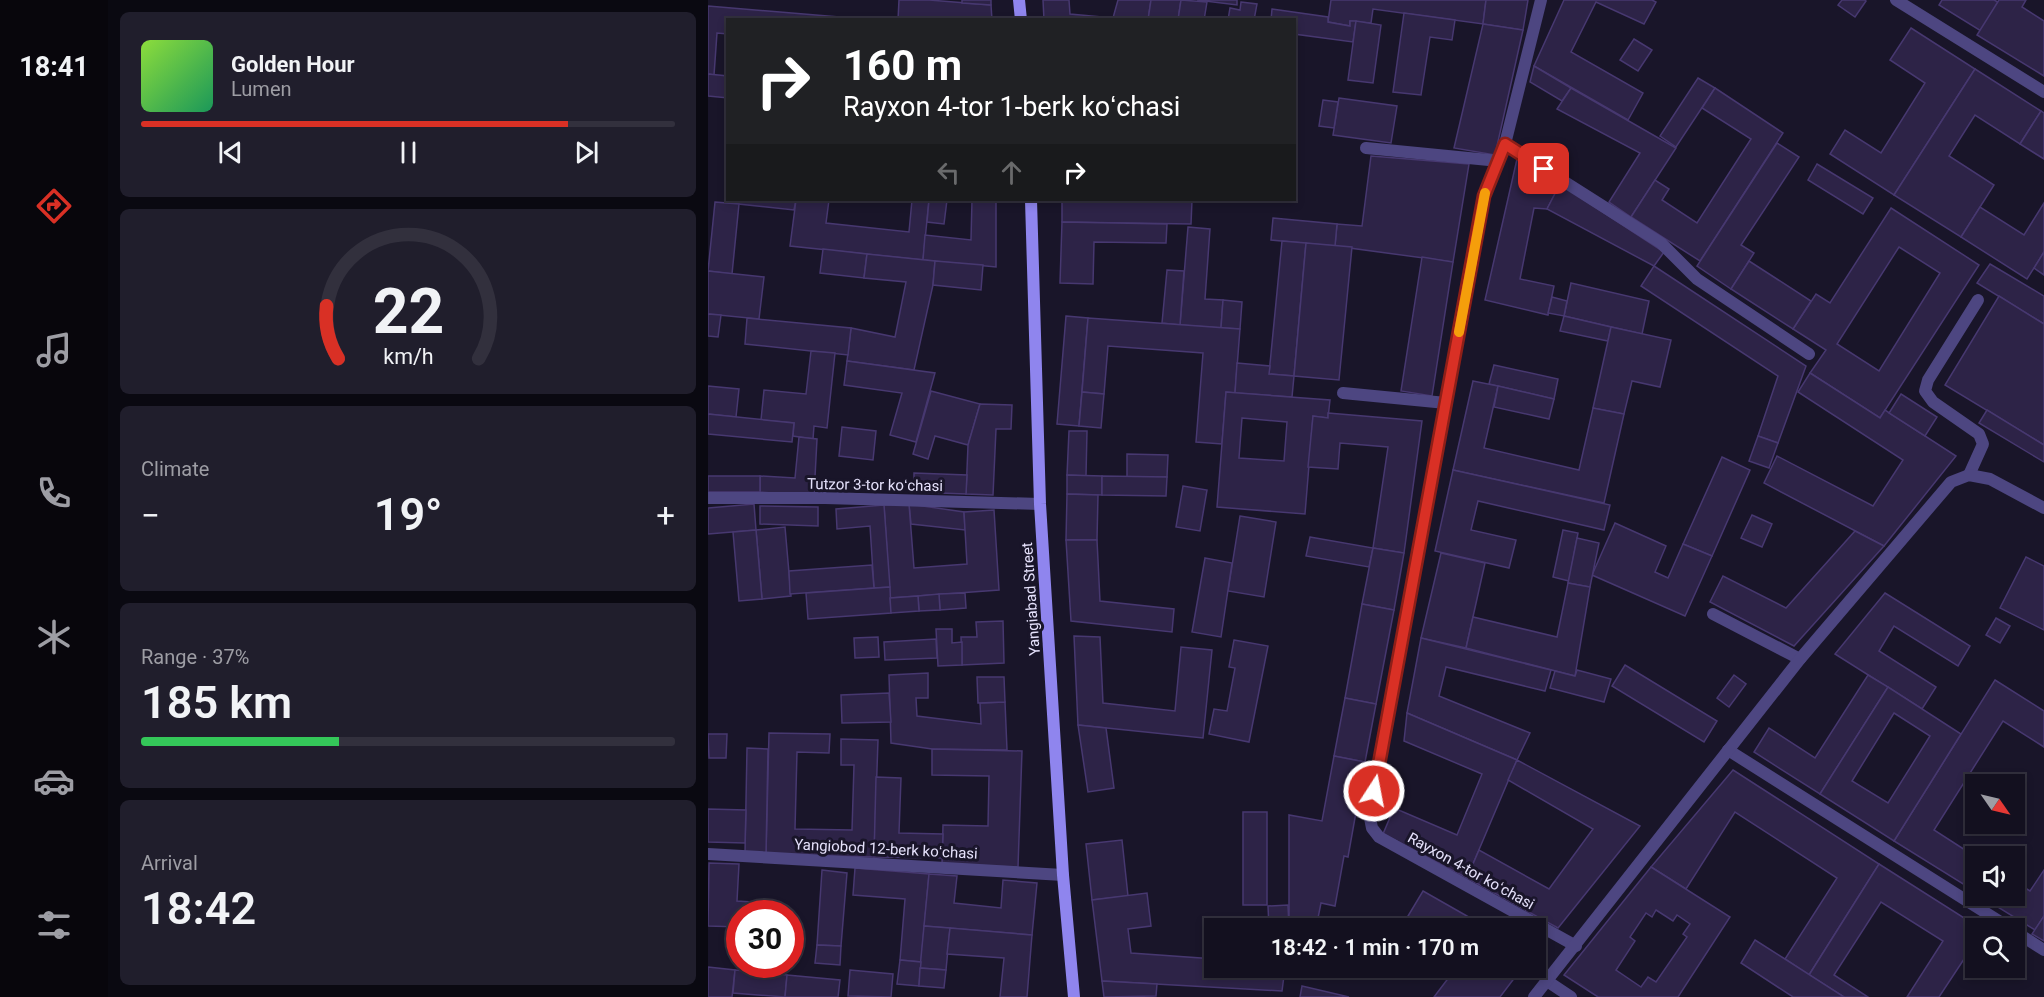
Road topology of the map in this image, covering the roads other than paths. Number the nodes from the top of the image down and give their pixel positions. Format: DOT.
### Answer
graph roads {
  1 [pos="1018,0"];
  2 [pos="1541,0"];
  3 [pos="1896,0"];
  4 [pos="1021,18"];
  5 [pos="2044,92"];
  6 [pos="1505,144"];
  7 [pos="1366,148"];
  8 [pos="1499,161"];
  9 [pos="1031,201"];
  10 [pos="1978,300"];
  11 [pos="1809,354"];
  12 [pos="1343,393"];
  13 [pos="1446,403"];
  14 [pos="1969,476"];
  15 [pos="708,498"];
  16 [pos="1040,504"];
  17 [pos="2044,508"];
  18 [pos="1713,614"];
  19 [pos="1800,659"];
  20 [pos="1728,750"];
  21 [pos="708,854"];
  22 [pos="1063,875"];
  23 [pos="1994,918"];
  24 [pos="2025,938"];
  25 [pos="1576,946"];
  26 [pos="2044,950"];
  27 [pos="1547,981"];
  28 [pos="1074,997"];
  29 [pos="1534,997"];
  30 [pos="1571,997"];
  1 -- 4 [label="street"];
  2 -- 6 [label="street, Rayxon 4-tor koʻchasi"];
  3 -- 5 [label="street"];
  6 -- 8 [label="street, Rayxon 4-tor koʻchasi"];
  6 -- 11 [label="street"];
  7 -- 8 [label="street"];
  8 -- 13 [label="street, Rayxon 4-tor koʻchasi"];
  9 -- 16 [label="street, Yangiabad Street"];
  10 -- 14 [label="street"];
  12 -- 13 [label="street"];
  13 -- 25 [label="street, Rayxon 4-tor koʻchasi"];
  14 -- 17 [label="street"];
  14 -- 19 [label="street"];
  15 -- 16 [label="street, Tutzor 3-tor koʻchasi"];
  16 -- 22 [label="street, Yangiabad Street"];
  18 -- 19 [label="street"];
  19 -- 20 [label="street"];
  20 -- 23 [label="street"];
  20 -- 25 [label="street"];
  21 -- 22 [label="street, Yangiobod 12-berk koʻchasi"];
  22 -- 28 [label="street, Yangiabad Street"];
  24 -- 26 [label="street"];
  25 -- 27 [label="street"];
  27 -- 29 [label="street"];
  27 -- 30 [label="street"];
}
